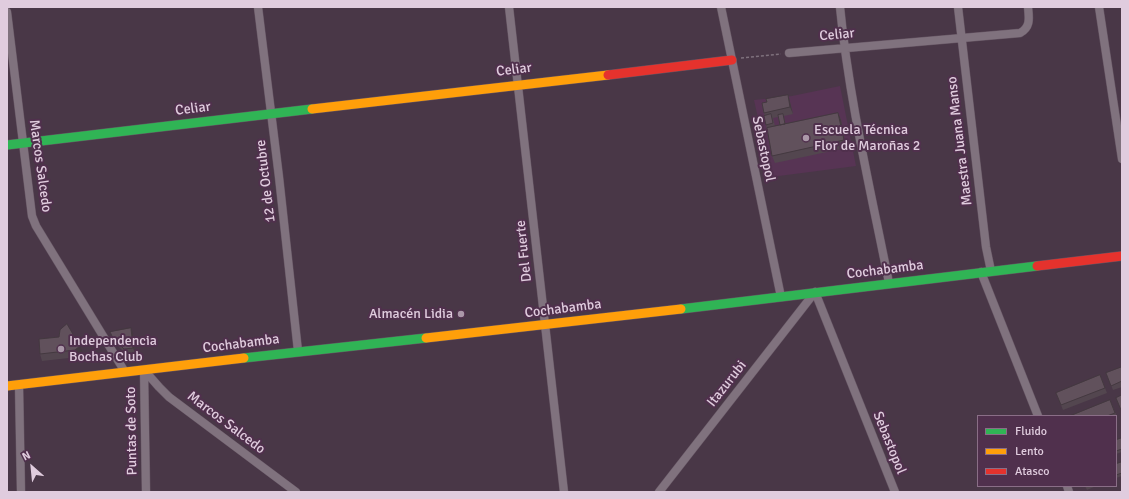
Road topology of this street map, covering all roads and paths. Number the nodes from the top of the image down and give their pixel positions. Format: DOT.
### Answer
graph roads {
  1 [pos="258,7"];
  2 [pos="509,7"];
  3 [pos="721,7"];
  4 [pos="840,7"];
  5 [pos="958,7"];
  6 [pos="1028,7"];
  7 [pos="1099,7"];
  8 [pos="7,12"];
  9 [pos="961,38"];
  10 [pos="844,49"];
  11 [pos="789,53"];
  12 [pos="732,60"];
  13 [pos="518,84"];
  14 [pos="270,113"];
  15 [pos="23,143"];
  16 [pos="7,145"];
  17 [pos="1122,159"];
  18 [pos="1122,256"];
  19 [pos="991,271"];
  20 [pos="981,272"];
  21 [pos="889,284"];
  22 [pos="815,292"];
  23 [pos="781,297"];
  24 [pos="546,325"];
  25 [pos="298,351"];
  26 [pos="144,370"];
  27 [pos="125,372"];
  28 [pos="19,385"];
  29 [pos="7,386"];
  30 [pos="1038,415"];
  31 [pos="21,492"];
  32 [pos="146,492"];
  33 [pos="296,492"];
  34 [pos="564,492"];
  35 [pos="659,492"];
  36 [pos="895,492"];
  1 -- 14 [label="street, 12 de Octubre"];
  2 -- 13 [label="street, Del Fuerte"];
  3 -- 12 [label="street, Sebastopol"];
  4 -- 10 [label="street"];
  5 -- 9 [label="street, Maestra Juana Manso"];
  6 -- 9 [label="street, Celiar"];
  7 -- 17 [label="street"];
  8 -- 15 [label="street, Marcos Salcedo"];
  9 -- 10 [label="street, Celiar"];
  9 -- 19 [label="street, Maestra Juana Manso"];
  10 -- 11 [label="street, Celiar"];
  10 -- 21 [label="street"];
  11 -- 12 [label="path"];
  12 -- 13 [label="street, Celiar"];
  12 -- 23 [label="street, Sebastopol"];
  13 -- 14 [label="street, Celiar"];
  13 -- 24 [label="street, Del Fuerte"];
  14 -- 15 [label="street, Celiar"];
  14 -- 25 [label="street, 12 de Octubre"];
  15 -- 16 [label="street, Celiar"];
  15 -- 27 [label="street, Marcos Salcedo"];
  18 -- 19 [label="street, Cochabamba"];
  19 -- 20 [label="street, Cochabamba"];
  20 -- 21 [label="street, Cochabamba"];
  20 -- 30 [label="street"];
  21 -- 22 [label="street, Cochabamba"];
  22 -- 23 [label="street, Cochabamba"];
  22 -- 35 [label="street, Itazurubi"];
  22 -- 36 [label="street, Sebastopol"];
  23 -- 24 [label="street, Cochabamba"];
  24 -- 25 [label="street, Cochabamba"];
  24 -- 34 [label="street, Del Fuerte"];
  25 -- 26 [label="street, Cochabamba"];
  26 -- 27 [label="street, Cochabamba"];
  26 -- 32 [label="street, Puntas de Soto"];
  26 -- 33 [label="street, Marcos Salcedo"];
  27 -- 28 [label="street, Cochabamba"];
  28 -- 29 [label="street, Cochabamba"];
  28 -- 31 [label="street"];
}
